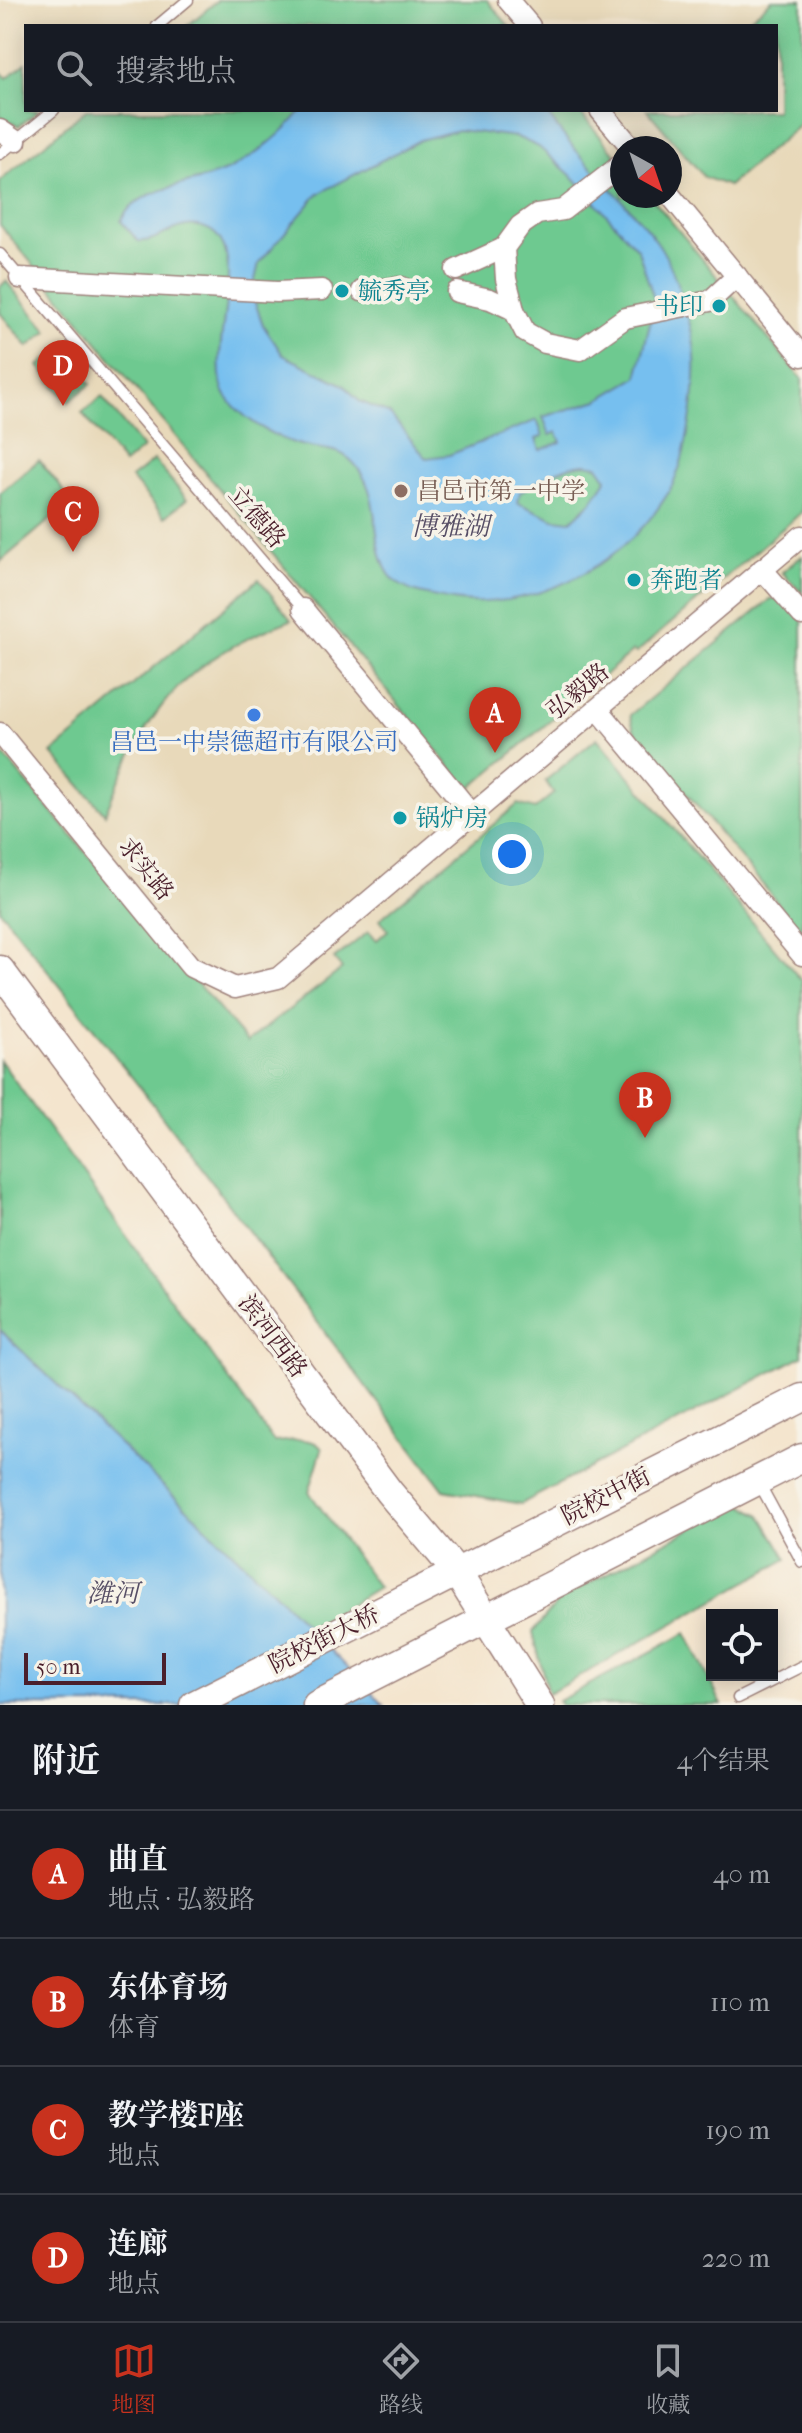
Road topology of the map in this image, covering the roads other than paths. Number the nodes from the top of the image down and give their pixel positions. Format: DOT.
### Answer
graph roads {
  1 [pos="188,0"];
  2 [pos="508,0"];
  3 [pos="159,24"];
  4 [pos="528,24"];
  5 [pos="50,112"];
  6 [pos="602,112"];
  7 [pos="8,135"];
  8 [pos="622,136"];
  9 [pos="0,154"];
  10 [pos="610,173"];
  11 [pos="681,208"];
  12 [pos="504,248"];
  13 [pos="0,254"];
  14 [pos="456,270"];
  15 [pos="737,276"];
  16 [pos="20,278"];
  17 [pos="402,287"];
  18 [pos="322,290"];
  19 [pos="362,291"];
  20 [pos="457,292"];
  21 [pos="514,310"];
  22 [pos="802,356"];
  23 [pos="802,536"];
  24 [pos="762,569"];
  25 [pos="303,609"];
  26 [pos="802,615"];
  27 [pos="598,709"];
  28 [pos="0,733"];
  29 [pos="472,814"];
  30 [pos="802,955"];
  31 [pos="0,970"];
  32 [pos="278,978"];
  33 [pos="802,1398"];
  34 [pos="802,1458"];
  35 [pos="758,1480"];
  36 [pos="802,1562"];
  37 [pos="456,1571"];
  38 [pos="410,1595"];
  39 [pos="486,1619"];
  40 [pos="802,1666"];
  41 [pos="738,1698"];
  42 [pos="194,1705"];
  43 [pos="317,1705"];
  44 [pos="540,1705"];
  1 -- 3 [label="lane"];
  2 -- 4 [label="street"];
  5 -- 7 [label="lane"];
  6 -- 8 [label="street"];
  7 -- 9 [label="lane"];
  10 -- 12 [label="street"];
  11 -- 15 [label="street"];
  12 -- 14 [label="street"];
  12 -- 21 [label="street"];
  13 -- 16 [label="lane, 立德路"];
  15 -- 21 [label="street"];
  15 -- 22 [label="street"];
  16 -- 18 [label="street"];
  16 -- 25 [label="lane, 立德路"];
  17 -- 19 [label="street"];
  20 -- 21 [label="street"];
  23 -- 24 [label="street, 弘毅路"];
  24 -- 26 [label="street"];
  24 -- 27 [label="street, 弘毅路"];
  25 -- 29 [label="street, 立德路"];
  27 -- 29 [label="street, 弘毅路"];
  27 -- 30 [label="street"];
  28 -- 32 [label="street, 求实路"];
  29 -- 32 [label="street, 弘毅路"];
  31 -- 37 [label="main road, 滨河西路"];
  33 -- 37 [label="main road, 院校中街"];
  34 -- 35 [label="main road"];
  35 -- 36 [label="lane"];
  35 -- 39 [label="main road"];
  37 -- 38 [label="main road, 院校中街"];
  37 -- 39 [label="main road, 滨河西路"];
  38 -- 42 [label="main road, 院校街大桥"];
  39 -- 43 [label="main road"];
  39 -- 44 [label="main road, 滨河西路"];
  40 -- 41 [label="lane"];
}
